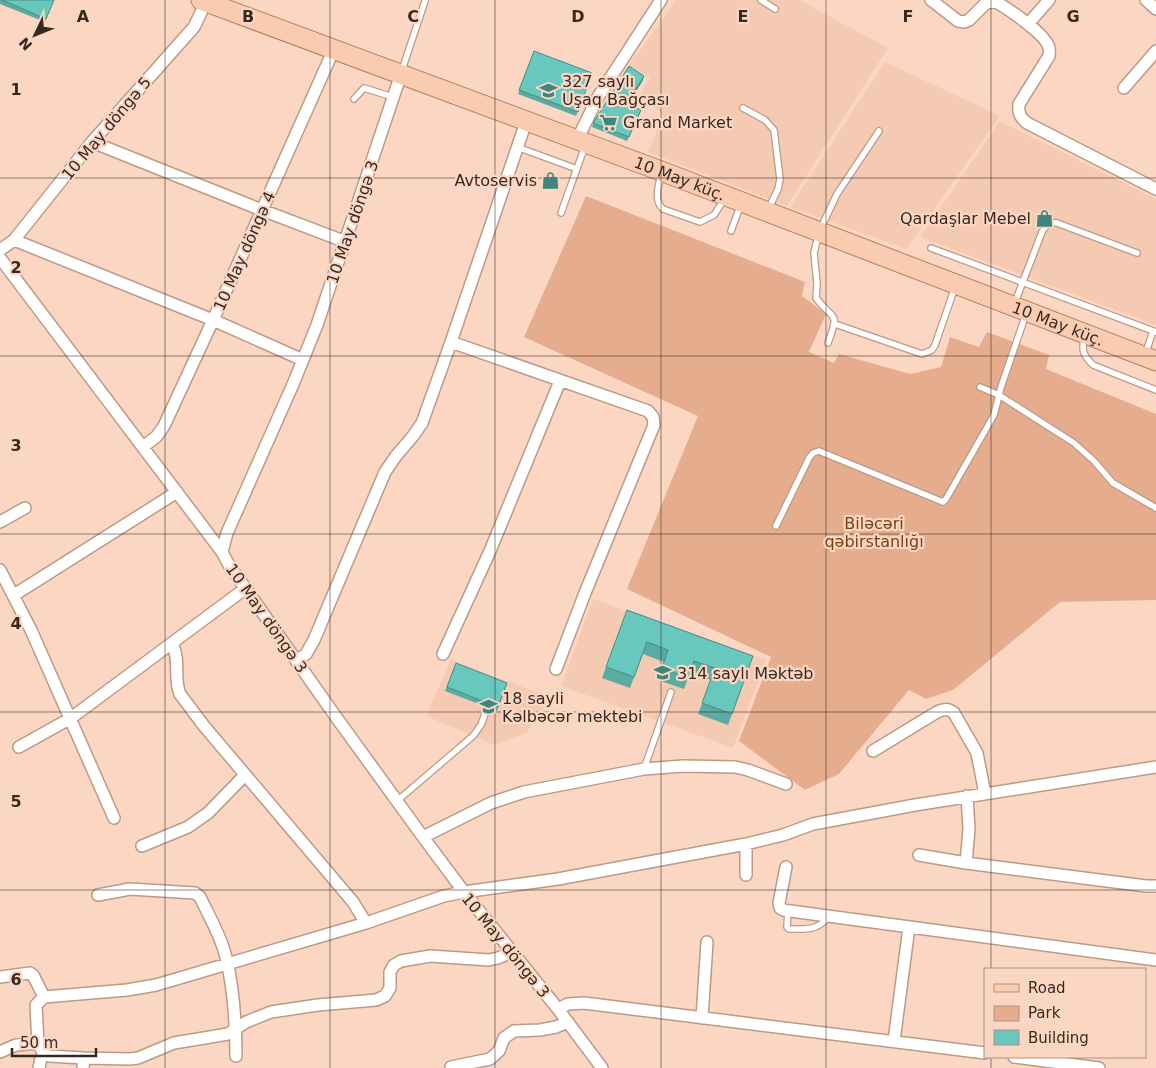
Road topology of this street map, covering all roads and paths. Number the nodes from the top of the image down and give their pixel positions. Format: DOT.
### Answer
graph roads {
  1 [pos="761,0"];
  2 [pos="931,0"];
  3 [pos="1049,0"];
  4 [pos="1146,0"];
  5 [pos="204,1"];
  6 [pos="425,1"];
  7 [pos="660,1"];
  8 [pos="775,9"];
  9 [pos="1156,9"];
  10 [pos="1028,24"];
  11 [pos="334,49"];
  12 [pos="1156,51"];
  13 [pos="401,74"];
  14 [pos="1124,88"];
  15 [pos="394,97"];
  16 [pos="354,99"];
  17 [pos="743,108"];
  18 [pos="526,122"];
  19 [pos="879,131"];
  20 [pos="92,142"];
  21 [pos="581,142"];
  22 [pos="517,147"];
  23 [pos="577,169"];
  24 [pos="661,171"];
  25 [pos="1156,189"];
  26 [pos="734,199"];
  27 [pos="262,210"];
  28 [pos="767,212"];
  29 [pos="561,214"];
  30 [pos="731,231"];
  31 [pos="820,232"];
  32 [pos="14,240"];
  33 [pos="346,242"];
  34 [pos="931,248"];
  35 [pos="0,250"];
  36 [pos="1137,253"];
  37 [pos="0,258"];
  38 [pos="1023,282"];
  39 [pos="956,284"];
  40 [pos="1020,309"];
  41 [pos="213,320"];
  42 [pos="835,324"];
  43 [pos="1154,331"];
  44 [pos="1084,334"];
  45 [pos="451,342"];
  46 [pos="828,344"];
  47 [pos="1150,359"];
  48 [pos="303,360"];
  49 [pos="560,381"];
  50 [pos="980,387"];
  51 [pos="1156,390"];
  52 [pos="999,395"];
  53 [pos="144,446"];
  54 [pos="177,492"];
  55 [pos="25,508"];
  56 [pos="1156,508"];
  57 [pos="0,522"];
  58 [pos="776,526"];
  59 [pos="222,552"];
  60 [pos="0,570"];
  61 [pos="246,588"];
  62 [pos="14,595"];
  63 [pos="172,643"];
  64 [pos="443,654"];
  65 [pos="296,660"];
  66 [pos="556,670"];
  67 [pos="671,692"];
  68 [pos="486,711"];
  69 [pos="71,718"];
  70 [pos="19,747"];
  71 [pos="873,751"];
  72 [pos="1156,767"];
  73 [pos="644,769"];
  74 [pos="245,775"];
  75 [pos="786,784"];
  76 [pos="985,794"];
  77 [pos="967,796"];
  78 [pos="398,801"];
  79 [pos="114,818"];
  80 [pos="423,837"];
  81 [pos="746,844"];
  82 [pos="142,846"];
  83 [pos="919,855"];
  84 [pos="966,863"];
  85 [pos="786,867"];
  86 [pos="746,874"];
  87 [pos="1156,886"];
  88 [pos="464,892"];
  89 [pos="98,895"];
  90 [pos="788,911"];
  91 [pos="829,916"];
  92 [pos="366,923"];
  93 [pos="909,927"];
  94 [pos="707,942"];
  95 [pos="512,952"];
  96 [pos="1156,960"];
  97 [pos="227,965"];
  98 [pos="0,976"];
  99 [pos="44,997"];
  100 [pos="558,1009"];
  101 [pos="702,1018"];
  102 [pos="568,1022"];
  103 [pos="236,1030"];
  104 [pos="894,1041"];
  105 [pos="38,1043"];
  106 [pos="0,1052"];
  107 [pos="984,1053"];
  108 [pos="44,1054"];
  109 [pos="236,1056"];
  110 [pos="1022,1058"];
  111 [pos="83,1063"];
  112 [pos="451,1067"];
  113 [pos="39,1068"];
  114 [pos="602,1068"];
  115 [pos="1099,1068"];
  1 -- 8 [label="lane"];
  2 -- 10 [label="street"];
  3 -- 10 [label="street"];
  4 -- 9 [label="street"];
  5 -- 11 [label="main road, 10 May küç."];
  5 -- 20 [label="street, 10 May döngə 5"];
  6 -- 13 [label="lane"];
  7 -- 21 [label="street"];
  10 -- 25 [label="street"];
  11 -- 13 [label="main road, 10 May küç."];
  11 -- 27 [label="street, 10 May döngə 4"];
  12 -- 14 [label="street"];
  13 -- 15 [label="street, 10 May döngə 3"];
  13 -- 18 [label="main road, 10 May küç."];
  15 -- 16 [label="lane"];
  15 -- 33 [label="street, 10 May döngə 3"];
  17 -- 28 [label="lane"];
  18 -- 21 [label="main road, 10 May küç."];
  18 -- 22 [label="street"];
  19 -- 31 [label="lane"];
  20 -- 27 [label="street"];
  20 -- 32 [label="street, 10 May döngə 5"];
  21 -- 23 [label="lane"];
  21 -- 24 [label="main road, 10 May küç."];
  22 -- 23 [label="lane"];
  22 -- 45 [label="street"];
  23 -- 29 [label="lane"];
  24 -- 26 [label="main road, 10 May küç."];
  24 -- 26 [label="lane"];
  26 -- 28 [label="main road, 10 May küç."];
  26 -- 30 [label="lane"];
  27 -- 33 [label="street"];
  27 -- 41 [label="street, 10 May döngə 4"];
  28 -- 31 [label="main road, 10 May küç."];
  31 -- 39 [label="main road, 10 May küç."];
  31 -- 42 [label="lane"];
  32 -- 35 [label="street, 10 May döngə 5"];
  32 -- 41 [label="street"];
  33 -- 48 [label="street, 10 May döngə 3"];
  34 -- 38 [label="lane"];
  36 -- 38 [label="lane"];
  37 -- 53 [label="street"];
  38 -- 40 [label="lane"];
  38 -- 43 [label="lane"];
  39 -- 40 [label="main road, 10 May küç."];
  39 -- 42 [label="lane"];
  40 -- 44 [label="main road, 10 May küç."];
  40 -- 52 [label="lane"];
  41 -- 48 [label="street"];
  41 -- 53 [label="street, 10 May döngə 4"];
  42 -- 46 [label="lane"];
  43 -- 47 [label="lane"];
  44 -- 47 [label="main road, 10 May küç."];
  44 -- 51 [label="lane"];
  45 -- 49 [label="street"];
  45 -- 65 [label="street"];
  48 -- 59 [label="street, 10 May döngə 3"];
  49 -- 64 [label="street"];
  49 -- 66 [label="street"];
  50 -- 52 [label="lane"];
  52 -- 56 [label="lane"];
  52 -- 58 [label="lane"];
  53 -- 54 [label="street"];
  54 -- 59 [label="street"];
  54 -- 62 [label="street"];
  55 -- 57 [label="street"];
  59 -- 61 [label="street, 10 May döngə 3"];
  60 -- 62 [label="street"];
  61 -- 63 [label="street"];
  61 -- 65 [label="street, 10 May döngə 3"];
  62 -- 69 [label="street"];
  63 -- 69 [label="street"];
  63 -- 74 [label="street"];
  65 -- 78 [label="street, 10 May döngə 3"];
  67 -- 73 [label="lane"];
  68 -- 78 [label="lane"];
  69 -- 70 [label="street"];
  69 -- 79 [label="street"];
  71 -- 76 [label="street"];
  72 -- 76 [label="street"];
  73 -- 75 [label="street"];
  73 -- 80 [label="street"];
  74 -- 82 [label="street"];
  74 -- 92 [label="street"];
  76 -- 77 [label="street"];
  77 -- 81 [label="street"];
  77 -- 84 [label="street"];
  78 -- 80 [label="street, 10 May döngə 3"];
  80 -- 88 [label="street, 10 May döngə 3"];
  81 -- 86 [label="street"];
  81 -- 88 [label="street"];
  83 -- 84 [label="street"];
  84 -- 87 [label="street"];
  85 -- 90 [label="street"];
  88 -- 92 [label="street"];
  88 -- 95 [label="street, 10 May döngə 3"];
  89 -- 97 [label="street"];
  90 -- 91 [label="street"];
  90 -- 91 [label="lane"];
  91 -- 93 [label="street"];
  92 -- 97 [label="street"];
  93 -- 96 [label="street"];
  93 -- 104 [label="street"];
  94 -- 101 [label="street"];
  95 -- 100 [label="street, 10 May döngə 3"];
  95 -- 103 [label="street"];
  97 -- 99 [label="street"];
  97 -- 103 [label="street"];
  98 -- 99 [label="street"];
  99 -- 105 [label="street"];
  100 -- 101 [label="street"];
  100 -- 102 [label="street, 10 May döngə 3"];
  101 -- 104 [label="street"];
  102 -- 112 [label="street"];
  102 -- 114 [label="street, 10 May döngə 3"];
  103 -- 109 [label="street"];
  103 -- 111 [label="street"];
  104 -- 107 [label="street"];
  105 -- 106 [label="street"];
  105 -- 108 [label="street"];
  108 -- 111 [label="street"];
  108 -- 113 [label="street"];
  110 -- 115 [label="street"];
}
